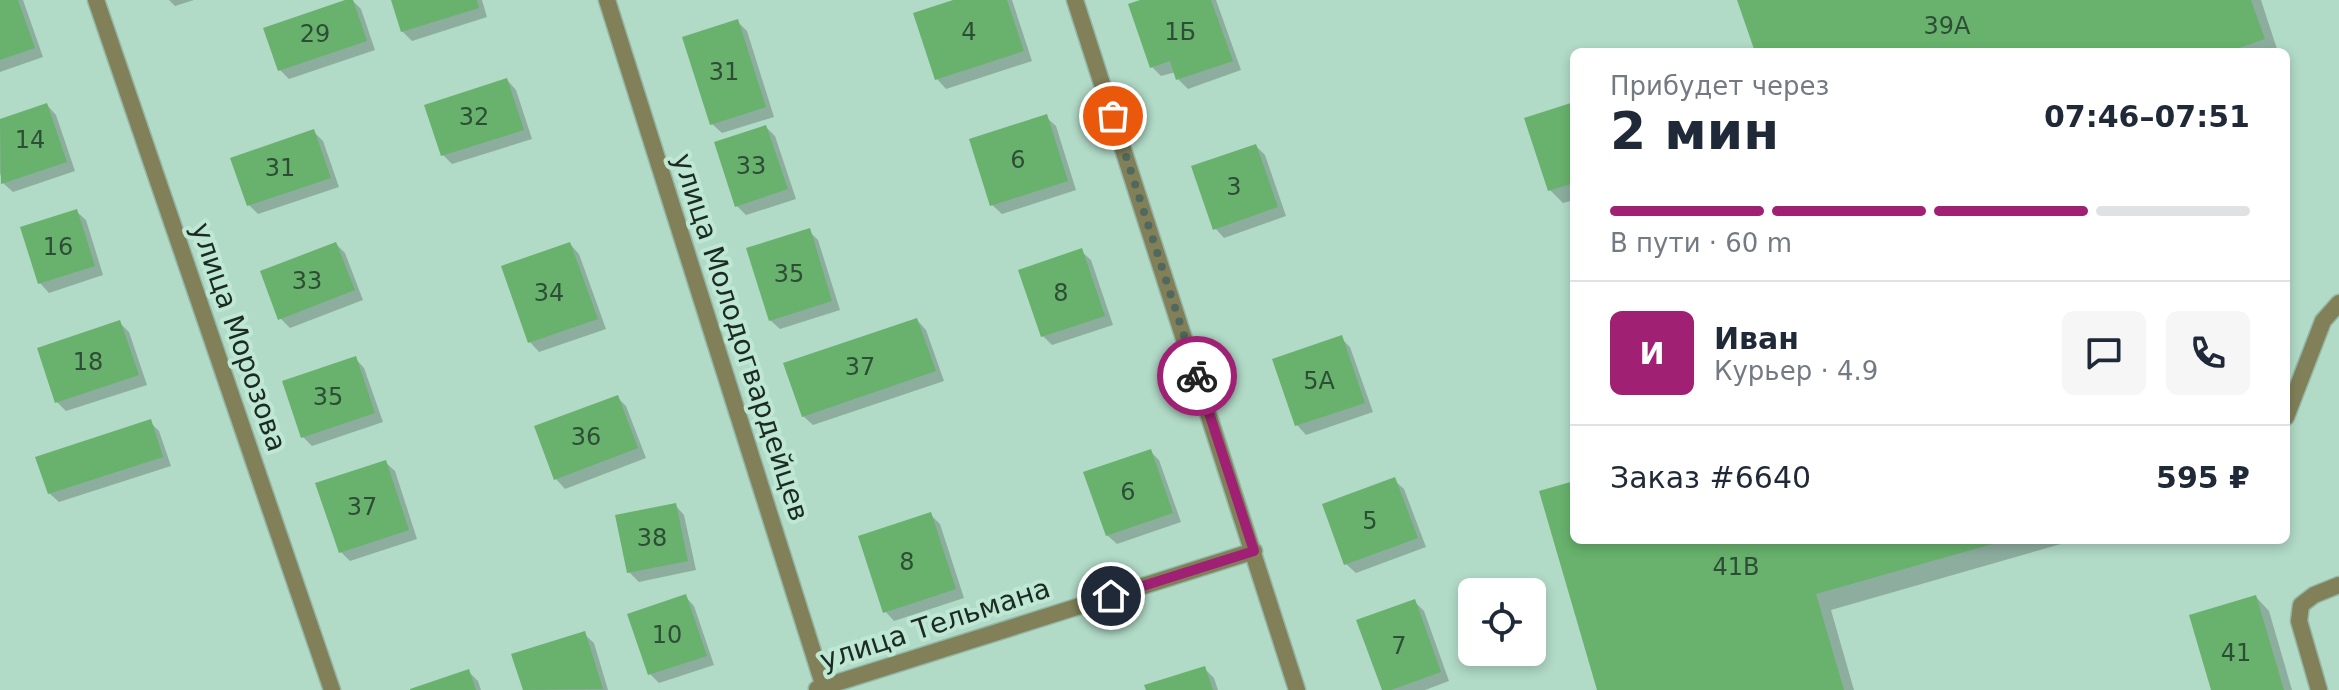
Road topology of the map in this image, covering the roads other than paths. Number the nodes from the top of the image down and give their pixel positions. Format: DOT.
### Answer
graph roads {
  1 [pos="96,0"];
  2 [pos="607,0"];
  3 [pos="1075,0"];
  4 [pos="2339,303"];
  5 [pos="2290,407"];
  6 [pos="1254,551"];
  7 [pos="2339,585"];
  8 [pos="821,689"];
  9 [pos="332,690"];
  10 [pos="1297,690"];
  11 [pos="2319,690"];
  1 -- 9 [label="street, улица Морозова"];
  2 -- 8 [label="street, улица Молодогвардейцев"];
  3 -- 6 [label="street"];
  4 -- 5 [label="street"];
  6 -- 8 [label="street, улица Тельмана"];
  6 -- 10 [label="street"];
  7 -- 11 [label="street"];
}
